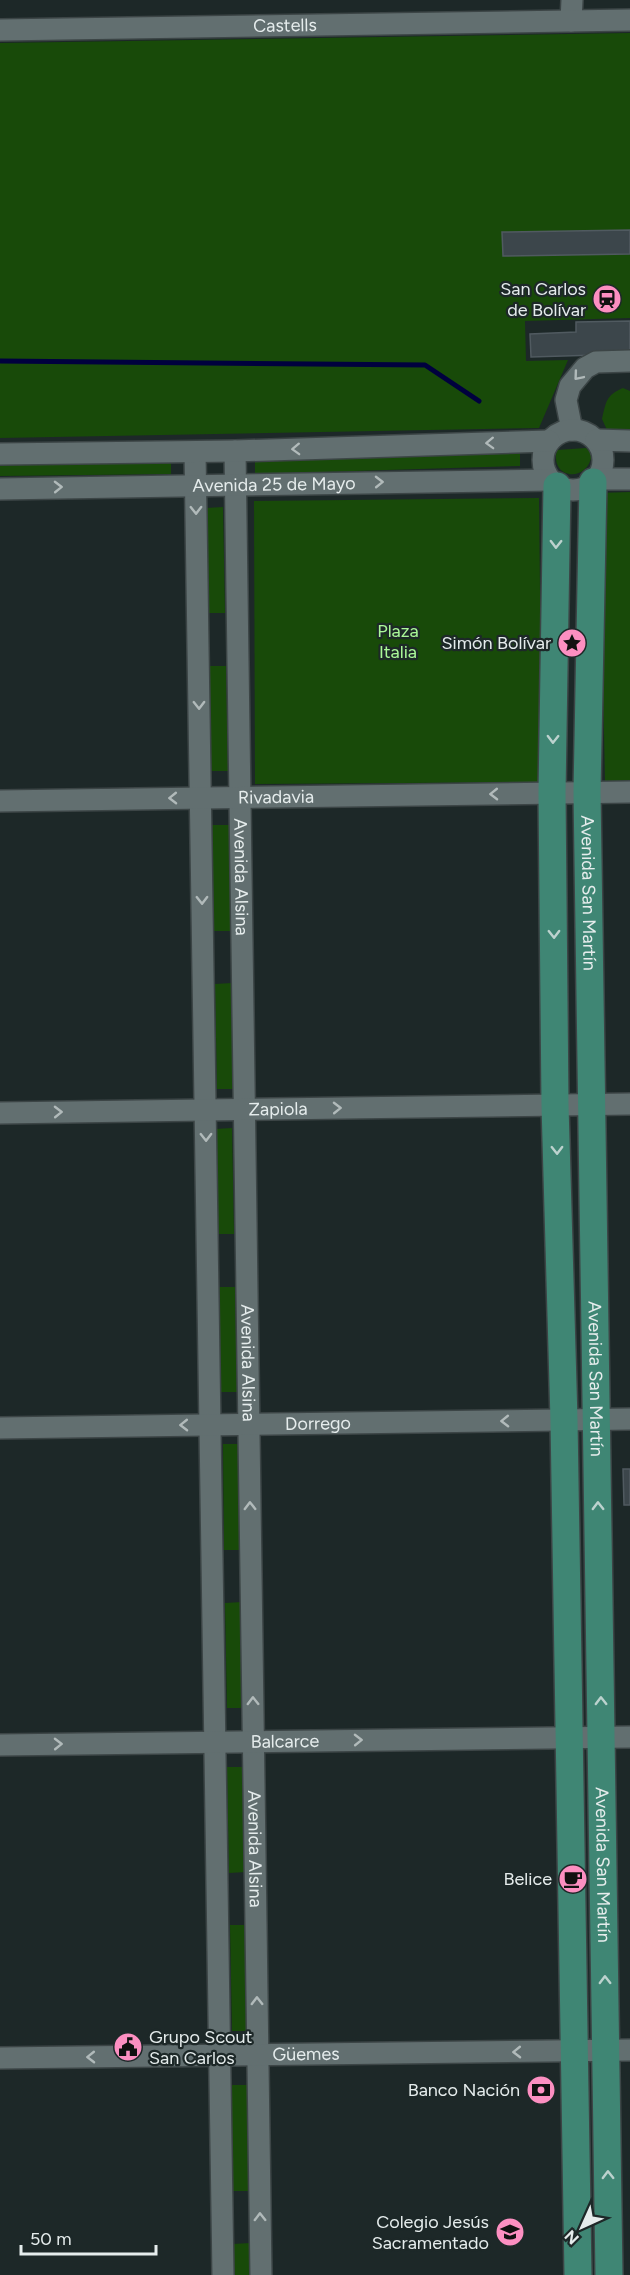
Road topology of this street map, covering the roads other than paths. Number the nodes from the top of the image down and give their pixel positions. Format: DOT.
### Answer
graph roads {
  1 [pos="572,0"];
  2 [pos="630,20"];
  3 [pos="571,21"];
  4 [pos="0,30"];
  5 [pos="630,361"];
  6 [pos="572,430"];
  7 [pos="596,440"];
  8 [pos="549,441"];
  9 [pos="630,441"];
  10 [pos="235,451"];
  11 [pos="195,452"];
  12 [pos="0,454"];
  13 [pos="630,479"];
  14 [pos="595,481"];
  15 [pos="554,483"];
  16 [pos="236,484"];
  17 [pos="196,485"];
  18 [pos="0,489"];
  19 [pos="587,792"];
  20 [pos="630,792"];
  21 [pos="552,793"];
  22 [pos="200,798"];
  23 [pos="240,798"];
  24 [pos="0,801"];
  25 [pos="591,1104"];
  26 [pos="630,1104"];
  27 [pos="555,1105"];
  28 [pos="205,1110"];
  29 [pos="244,1110"];
  30 [pos="0,1113"];
  31 [pos="596,1419"];
  32 [pos="630,1419"];
  33 [pos="564,1420"];
  34 [pos="249,1424"];
  35 [pos="210,1425"];
  36 [pos="0,1428"];
  37 [pos="569,1737"];
  38 [pos="601,1737"];
  39 [pos="630,1737"];
  40 [pos="215,1742"];
  41 [pos="253,1742"];
  42 [pos="0,1745"];
  43 [pos="618,2050"];
  44 [pos="576,2051"];
  45 [pos="220,2055"];
  46 [pos="257,2055"];
  47 [pos="0,2058"];
  48 [pos="223,2275"];
  49 [pos="261,2275"];
  50 [pos="578,2275"];
  51 [pos="609,2275"];
  1 -- 3 [label="street"];
  2 -- 3 [label="street, Castells"];
  3 -- 4 [label="street, Castells"];
  5 -- 6 [label="street, one-way"];
  6 -- 7 [label="street"];
  6 -- 8 [label="street"];
  7 -- 9 [label="street"];
  7 -- 14 [label="street"];
  8 -- 10 [label="street, Avenida 25 de Mayo, one-way"];
  8 -- 15 [label="street"];
  10 -- 11 [label="street, Avenida 25 de Mayo"];
  10 -- 16 [label="street, Avenida Alsina"];
  11 -- 12 [label="street, Avenida 25 de Mayo"];
  11 -- 17 [label="street"];
  13 -- 14 [label="street"];
  14 -- 15 [label="street"];
  14 -- 19 [label="main road, Avenida San Martín"];
  16 -- 15 [label="street, Avenida 25 de Mayo, one-way"];
  15 -- 21 [label="main road, Avenida San Martín, one-way"];
  16 -- 17 [label="street, Avenida 25 de Mayo"];
  16 -- 23 [label="street, Avenida Alsina"];
  18 -- 17 [label="street, Avenida 25 de Mayo, one-way"];
  17 -- 22 [label="street, one-way"];
  19 -- 20 [label="street, Rivadavia"];
  19 -- 21 [label="street, Rivadavia"];
  19 -- 25 [label="main road, Avenida San Martín"];
  21 -- 23 [label="street, Rivadavia, one-way"];
  21 -- 27 [label="main road, Avenida San Martín, one-way"];
  22 -- 23 [label="street, Rivadavia"];
  22 -- 24 [label="street, Rivadavia, one-way"];
  22 -- 28 [label="street, one-way"];
  23 -- 29 [label="street, Avenida Alsina"];
  25 -- 26 [label="street, Zapiola"];
  25 -- 27 [label="street, Zapiola"];
  25 -- 31 [label="main road, Avenida San Martín"];
  29 -- 27 [label="street, Zapiola, one-way"];
  27 -- 33 [label="main road, Avenida San Martín, one-way"];
  28 -- 29 [label="street, Zapiola"];
  30 -- 28 [label="street, Zapiola, one-way"];
  28 -- 35 [label="street, one-way"];
  29 -- 34 [label="street, Avenida Alsina"];
  31 -- 32 [label="street, Dorrego"];
  31 -- 33 [label="street, Dorrego"];
  38 -- 31 [label="main road, Avenida San Martín, one-way"];
  33 -- 34 [label="street, Dorrego, one-way"];
  33 -- 37 [label="main road, Avenida San Martín"];
  34 -- 35 [label="street, Dorrego"];
  41 -- 34 [label="street, Avenida Alsina, one-way"];
  35 -- 36 [label="street, Dorrego, one-way"];
  35 -- 40 [label="street"];
  37 -- 38 [label="street, Balcarce"];
  41 -- 37 [label="street, Balcarce, one-way"];
  37 -- 44 [label="main road, Avenida San Martín"];
  38 -- 39 [label="street, Balcarce"];
  43 -- 38 [label="main road, Avenida San Martín, one-way"];
  40 -- 41 [label="street, Balcarce"];
  42 -- 40 [label="street, Balcarce, one-way"];
  40 -- 45 [label="street"];
  46 -- 41 [label="street, Avenida Alsina, one-way"];
  43 -- 44 [label="street, Güemes"];
  51 -- 43 [label="main road, Avenida San Martín, one-way"];
  44 -- 46 [label="street, Güemes, one-way"];
  44 -- 50 [label="main road, Avenida San Martín"];
  45 -- 46 [label="street, Güemes"];
  45 -- 47 [label="street, Güemes, one-way"];
  45 -- 48 [label="street"];
  49 -- 46 [label="street, Avenida Alsina, one-way"];
}
